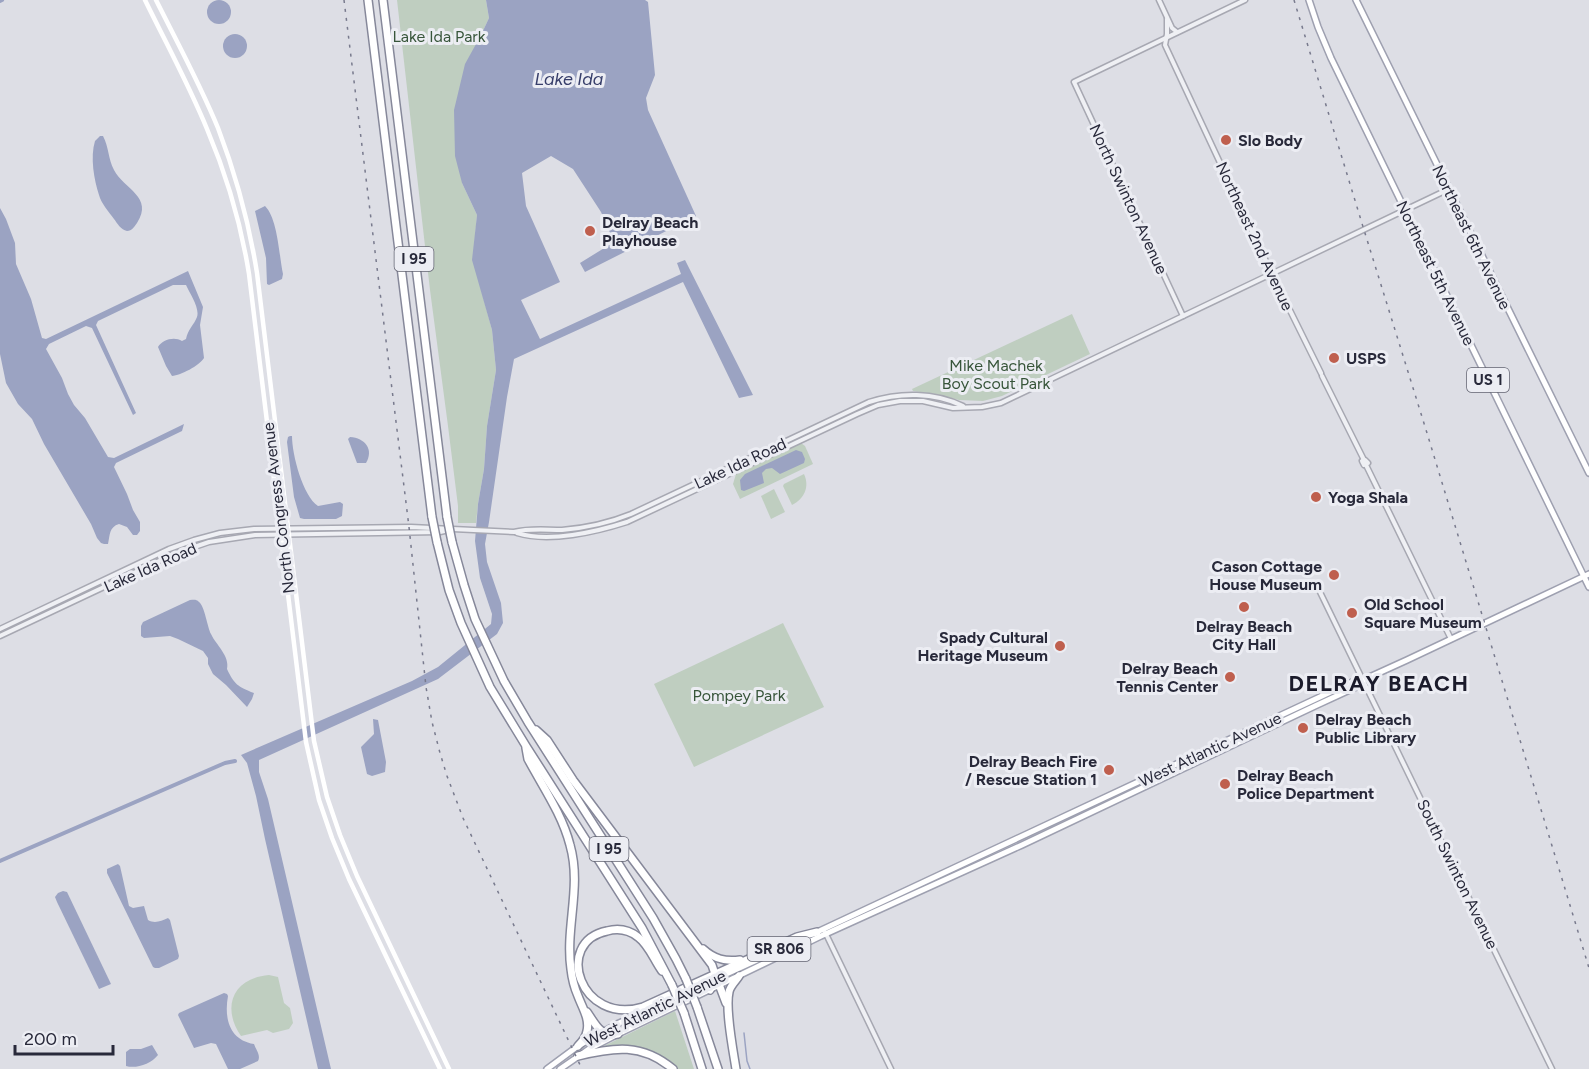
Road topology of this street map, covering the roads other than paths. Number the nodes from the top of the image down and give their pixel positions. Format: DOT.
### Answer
graph roads {
  1 [pos="156,0"];
  2 [pos="368,0"];
  3 [pos="383,0"];
  4 [pos="1158,0"];
  5 [pos="1245,0"];
  6 [pos="1309,0"];
  7 [pos="1356,0"];
  8 [pos="146,1"];
  9 [pos="1167,19"];
  10 [pos="1177,32"];
  11 [pos="1167,37"];
  12 [pos="1449,189"];
  13 [pos="1405,210"];
  14 [pos="257,273"];
  15 [pos="249,274"];
  16 [pos="1272,274"];
  17 [pos="1183,316"];
  18 [pos="861,408"];
  19 [pos="809,430"];
  20 [pos="805,438"];
  21 [pos="1589,473"];
  22 [pos="280,531"];
  23 [pos="289,531"];
  24 [pos="514,532"];
  25 [pos="194,540"];
  26 [pos="182,550"];
  27 [pos="1586,575"];
  28 [pos="102,580"];
  29 [pos="1589,586"];
  30 [pos="96,590"];
  31 [pos="1320,592"];
  32 [pos="0,629"];
  33 [pos="0,636"];
  34 [pos="1451,639"];
  35 [pos="297,672"];
  36 [pos="1362,680"];
  37 [pos="307,682"];
  38 [pos="1318,701"];
  39 [pos="528,722"];
  40 [pos="526,746"];
  41 [pos="1185,764"];
  42 [pos="822,932"];
  43 [pos="696,943"];
  44 [pos="762,952"];
  45 [pos="739,976"];
  46 [pos="714,980"];
  47 [pos="672,986"];
  48 [pos="710,990"];
  49 [pos="582,1005"];
  50 [pos="729,1011"];
  51 [pos="602,1032"];
  52 [pos="618,1034"];
  53 [pos="578,1046"];
  54 [pos="578,1056"];
  55 [pos="440,1069"];
  56 [pos="449,1069"];
  57 [pos="547,1069"];
  58 [pos="560,1069"];
  59 [pos="673,1069"];
  60 [pos="702,1069"];
  61 [pos="717,1069"];
  62 [pos="736,1069"];
  63 [pos="891,1069"];
  64 [pos="1552,1069"];
  1 -- 14 [label="main road, North Congress Avenue"];
  2 -- 40 [label="highway, I 95, bridge"];
  3 -- 39 [label="highway, I 95, bridge"];
  4 -- 9 [label="street, Northeast 2nd Avenue"];
  5 -- 10 [label="street"];
  6 -- 13 [label="main road, Northeast 5th Avenue / US 1"];
  7 -- 12 [label="main road, Northeast 6th Avenue"];
  8 -- 15 [label="main road, North Congress Avenue"];
  9 -- 10 [label="street"];
  9 -- 11 [label="street, Northeast 2nd Avenue"];
  10 -- 11 [label="street"];
  11 -- 16 [label="street, Northeast 2nd Avenue"];
  11 -- 17 [label="street, North Swinton Avenue"];
  12 -- 13 [label="street, Lake Ida Road"];
  12 -- 21 [label="main road, Northeast 6th Avenue"];
  13 -- 16 [label="street, Lake Ida Road"];
  13 -- 27 [label="main road, Northeast 5th Avenue / US 1"];
  14 -- 15 [label="main road"];
  14 -- 23 [label="main road, North Congress Avenue"];
  15 -- 22 [label="main road, North Congress Avenue"];
  16 -- 17 [label="street, Lake Ida Road"];
  16 -- 34 [label="street, Northeast 2nd Avenue"];
  17 -- 18 [label="street, Lake Ida Road"];
  18 -- 19 [label="street, Lake Ida Road"];
  18 -- 20 [label="street, Lake Ida Road"];
  19 -- 20 [label="street"];
  19 -- 24 [label="street, Lake Ida Road"];
  20 -- 24 [label="street, Lake Ida Road"];
  22 -- 23 [label="street, Lake Ida Road"];
  22 -- 25 [label="street, Lake Ida Road"];
  22 -- 26 [label="street, Lake Ida Road"];
  22 -- 35 [label="main road, North Congress Avenue"];
  23 -- 24 [label="street, Lake Ida Road"];
  23 -- 37 [label="main road, North Congress Avenue"];
  25 -- 26 [label="street"];
  25 -- 28 [label="street, Lake Ida Road"];
  26 -- 30 [label="street, Lake Ida Road"];
  27 -- 29 [label="main road, US 1"];
  27 -- 34 [label="main road, SR 806"];
  28 -- 30 [label="street"];
  28 -- 32 [label="street, Lake Ida Road"];
  30 -- 33 [label="street, Lake Ida Road"];
  31 -- 36 [label="street"];
  34 -- 36 [label="main road, SR 806"];
  35 -- 37 [label="main road"];
  35 -- 55 [label="main road, North Congress Avenue"];
  36 -- 38 [label="main road, SR 806"];
  36 -- 38 [label="main road, West Atlantic Avenue / SR 806"];
  36 -- 64 [label="street, South Swinton Avenue"];
  37 -- 56 [label="main road, North Congress Avenue"];
  38 -- 41 [label="main road, West Atlantic Avenue / SR 806"];
  38 -- 41 [label="main road, West Atlantic Avenue / SR 806"];
  39 -- 43 [label="highway"];
  39 -- 61 [label="highway, I 95, bridge"];
  40 -- 47 [label="highway, I 95"];
  40 -- 49 [label="highway"];
  41 -- 42 [label="main road, West Atlantic Avenue / SR 806"];
  41 -- 42 [label="main road, West Atlantic Avenue / SR 806"];
  42 -- 44 [label="highway"];
  42 -- 45 [label="main road, West Atlantic Avenue / SR 806"];
  42 -- 46 [label="main road, West Atlantic Avenue / SR 806"];
  42 -- 63 [label="street"];
  43 -- 44 [label="highway"];
  43 -- 46 [label="highway"];
  44 -- 46 [label="highway"];
  45 -- 46 [label="main road, West Atlantic Avenue / SR 806"];
  45 -- 50 [label="highway"];
  46 -- 47 [label="highway"];
  46 -- 48 [label="highway"];
  46 -- 50 [label="highway"];
  46 -- 51 [label="main road, West Atlantic Avenue / SR 806"];
  47 -- 60 [label="highway, I 95, bridge"];
  48 -- 52 [label="main road, West Atlantic Avenue"];
  49 -- 51 [label="highway"];
  49 -- 53 [label="highway"];
  50 -- 62 [label="highway"];
  51 -- 52 [label="highway"];
  51 -- 53 [label="main road, West Atlantic Avenue / SR 806"];
  52 -- 54 [label="main road, West Atlantic Avenue"];
  53 -- 57 [label="main road, West Atlantic Avenue / SR 806"];
  54 -- 58 [label="main road, West Atlantic Avenue"];
  54 -- 59 [label="highway"];
}
